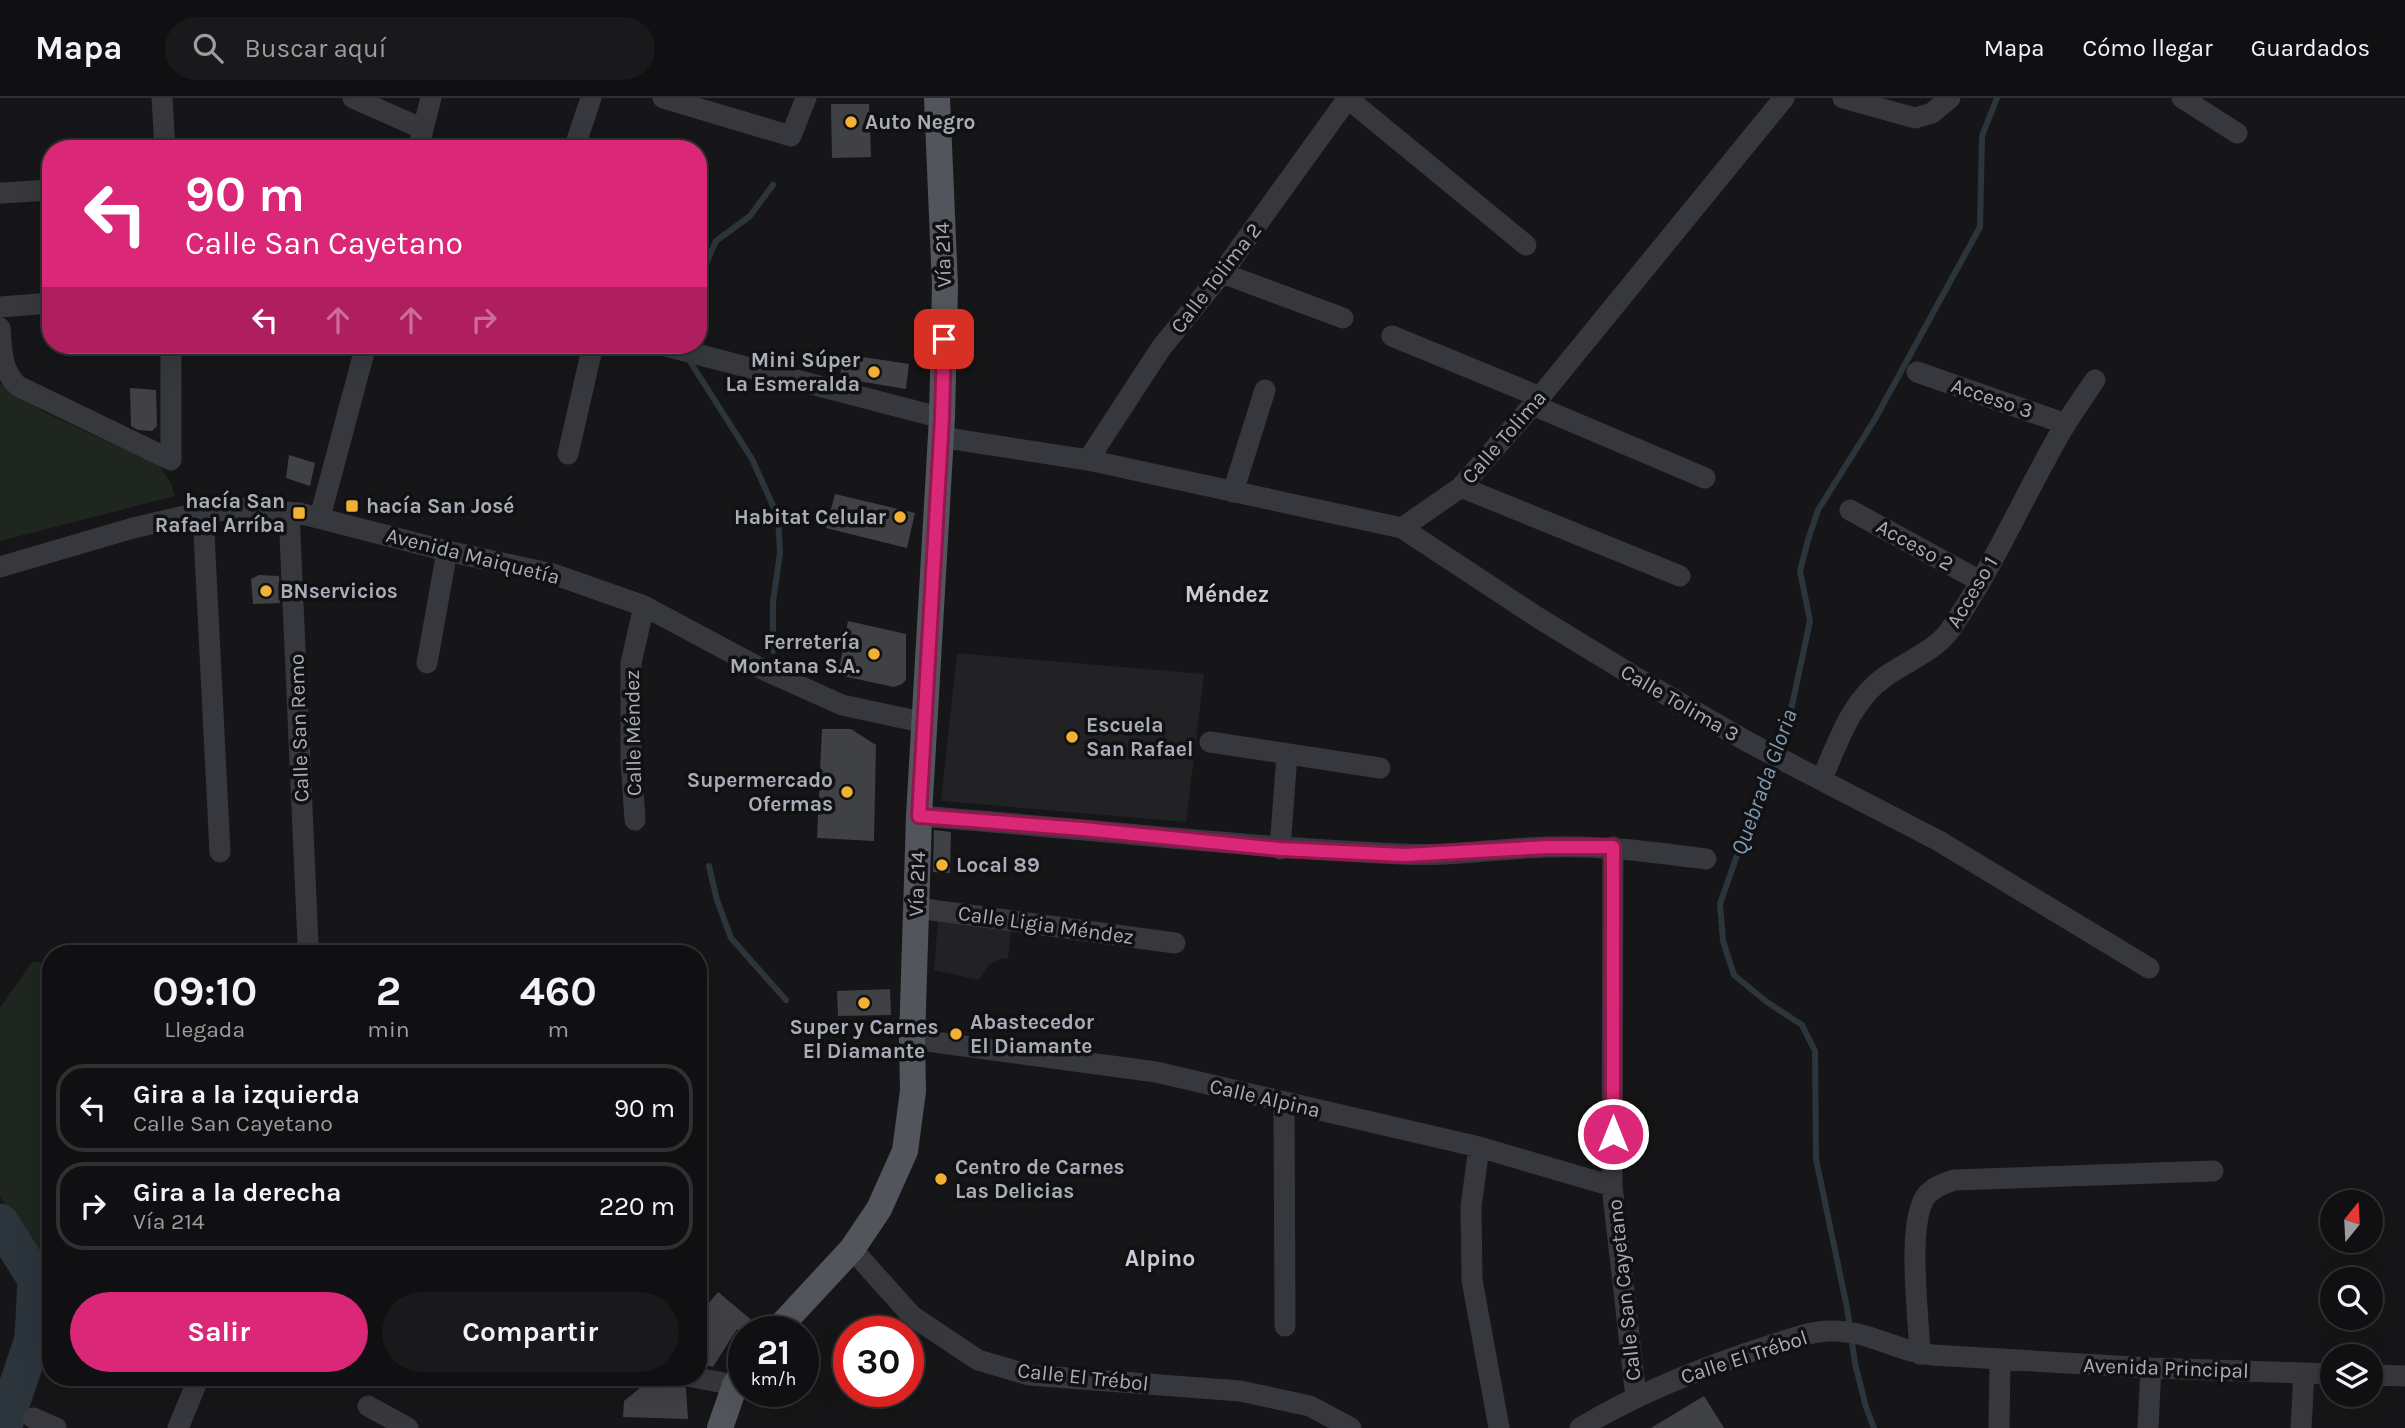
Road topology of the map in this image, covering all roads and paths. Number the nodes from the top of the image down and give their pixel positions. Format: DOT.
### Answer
graph roads {
  1 [pos="162,98"];
  2 [pos="353,98"];
  3 [pos="431,98"];
  4 [pos="591,98"];
  5 [pos="663,98"];
  6 [pos="806,98"];
  7 [pos="937,98"];
  8 [pos="1348,98"];
  9 [pos="1784,98"];
  10 [pos="1843,98"];
  11 [pos="1950,98"];
  12 [pos="2182,98"];
  13 [pos="2237,133"];
  14 [pos="420,139"];
  15 [pos="164,140"];
  16 [pos="577,140"];
  17 [pos="42,191"];
  18 [pos="0,193"];
  19 [pos="1526,245"];
  20 [pos="1222,273"];
  21 [pos="42,304"];
  22 [pos="0,307"];
  23 [pos="1343,318"];
  24 [pos="0,328"];
  25 [pos="1392,336"];
  26 [pos="171,354"];
  27 [pos="364,354"];
  28 [pos="591,354"];
  29 [pos="693,354"];
  30 [pos="1917,372"];
  31 [pos="2095,380"];
  32 [pos="1265,390"];
  33 [pos="1536,401"];
  34 [pos="2066,424"];
  35 [pos="941,428"];
  36 [pos="568,454"];
  37 [pos="1088,460"];
  38 [pos="1705,478"];
  39 [pos="1461,487"];
  40 [pos="1233,492"];
  41 [pos="1850,510"];
  42 [pos="289,512"];
  43 [pos="203,513"];
  44 [pos="320,517"];
  45 [pos="1402,528"];
  46 [pos="447,551"];
  47 [pos="0,568"];
  48 [pos="1680,576"];
  49 [pos="1980,581"];
  50 [pos="644,606"];
  51 [pos="427,663"];
  52 [pos="926,723"];
  53 [pos="1210,742"];
  54 [pos="1287,754"];
  55 [pos="1380,768"];
  56 [pos="1822,779"];
  57 [pos="919,816"];
  58 [pos="635,820"];
  59 [pos="1613,847"];
  60 [pos="1280,849"];
  61 [pos="220,852"];
  62 [pos="1706,859"];
  63 [pos="916,908"];
  64 [pos="1175,943"];
  65 [pos="308,944"];
  66 [pos="2149,968"];
  67 [pos="912,1039"];
  68 [pos="1284,1102"];
  69 [pos="1479,1147"];
  70 [pos="2213,1171"];
  71 [pos="1612,1186"];
  72 [pos="852,1249"];
  73 [pos="790,1316"];
  74 [pos="1285,1326"];
  75 [pos="1920,1354"];
  76 [pos="2000,1361"];
  77 [pos="2151,1368"];
  78 [pos="2304,1373"];
  79 [pos="2320,1374"];
  80 [pos="2383,1375"];
  81 [pos="2405,1376"];
  82 [pos="707,1377"];
  83 [pos="728,1378"];
  84 [pos="195,1386"];
  85 [pos="1636,1397"];
  86 [pos="368,1406"];
  87 [pos="728,1407"];
  88 [pos="33,1418"];
  89 [pos="56,1428"];
  90 [pos="178,1428"];
  91 [pos="408,1428"];
  92 [pos="720,1428"];
  93 [pos="1351,1428"];
  94 [pos="1499,1428"];
  95 [pos="1580,1428"];
  96 [pos="1999,1428"];
  97 [pos="2148,1428"];
  98 [pos="2301,1428"];
  1 -- 15 [label="street"];
  2 -- 14 [label="street"];
  3 -- 14 [label="street"];
  4 -- 16 [label="street"];
  5 -- 6 [label="street"];
  7 -- 35 [label="main road, Vía 214"];
  8 -- 19 [label="street"];
  8 -- 20 [label="street, Calle Tolima 2"];
  9 -- 33 [label="street, Calle Tolima"];
  10 -- 11 [label="street"];
  12 -- 13 [label="street"];
  17 -- 18 [label="street"];
  20 -- 23 [label="street"];
  20 -- 37 [label="street, Calle Tolima 2"];
  21 -- 22 [label="street"];
  24 -- 26 [label="street"];
  25 -- 33 [label="street"];
  27 -- 44 [label="street"];
  28 -- 36 [label="street"];
  29 -- 35 [label="street"];
  30 -- 34 [label="street, Acceso 3"];
  31 -- 34 [label="street, Acceso 1"];
  32 -- 40 [label="street"];
  33 -- 38 [label="street"];
  33 -- 39 [label="street, Calle Tolima"];
  34 -- 49 [label="street, Acceso 1"];
  35 -- 37 [label="street"];
  35 -- 52 [label="main road, Vía 214"];
  37 -- 40 [label="street"];
  39 -- 45 [label="street, Calle Tolima"];
  39 -- 48 [label="street"];
  40 -- 45 [label="street"];
  41 -- 49 [label="street, Acceso 2"];
  42 -- 43 [label="street, Avenida Maiquetía"];
  42 -- 44 [label="street, Avenida Maiquetía"];
  42 -- 65 [label="street, Calle San Remo"];
  43 -- 47 [label="street, Avenida Maiquetía"];
  43 -- 61 [label="street"];
  44 -- 46 [label="street, Avenida Maiquetía"];
  45 -- 56 [label="street, Calle Tolima 3"];
  46 -- 50 [label="street, Avenida Maiquetía"];
  46 -- 51 [label="street"];
  49 -- 56 [label="street, Acceso 1"];
  50 -- 52 [label="street, Avenida Maiquetía"];
  50 -- 58 [label="street, Calle Méndez"];
  52 -- 57 [label="main road, Vía 214"];
  53 -- 54 [label="street"];
  54 -- 55 [label="street"];
  54 -- 60 [label="street"];
  56 -- 66 [label="street, Calle Tolima 3"];
  57 -- 60 [label="street"];
  57 -- 63 [label="main road, Vía 214"];
  59 -- 60 [label="street"];
  59 -- 62 [label="street"];
  59 -- 71 [label="street, Calle San Cayetano"];
  63 -- 64 [label="street, Calle Ligia Méndez"];
  63 -- 67 [label="main road, Vía 214"];
  67 -- 68 [label="street, Calle Alpina"];
  67 -- 72 [label="main road, Vía 214"];
  68 -- 69 [label="street, Calle Alpina"];
  68 -- 74 [label="street"];
  69 -- 71 [label="street, Calle Alpina"];
  69 -- 94 [label="street"];
  70 -- 75 [label="street"];
  71 -- 85 [label="street, Calle San Cayetano"];
  72 -- 73 [label="main road, Vía 214"];
  72 -- 93 [label="street, Calle El Trébol"];
  75 -- 76 [label="street, Calle El Trébol"];
  75 -- 85 [label="street, Calle El Trébol"];
  76 -- 77 [label="street, Avenida Principal"];
  76 -- 96 [label="street"];
  77 -- 78 [label="street, Avenida Principal"];
  77 -- 97 [label="street"];
  78 -- 79 [label="street, Avenida Principal"];
  78 -- 98 [label="street"];
  80 -- 81 [label="street"];
  82 -- 83 [label="street"];
  84 -- 90 [label="street"];
  85 -- 95 [label="street, Calle El Trébol"];
  86 -- 91 [label="street"];
  87 -- 92 [label="main road"];
  88 -- 89 [label="street"];
}
